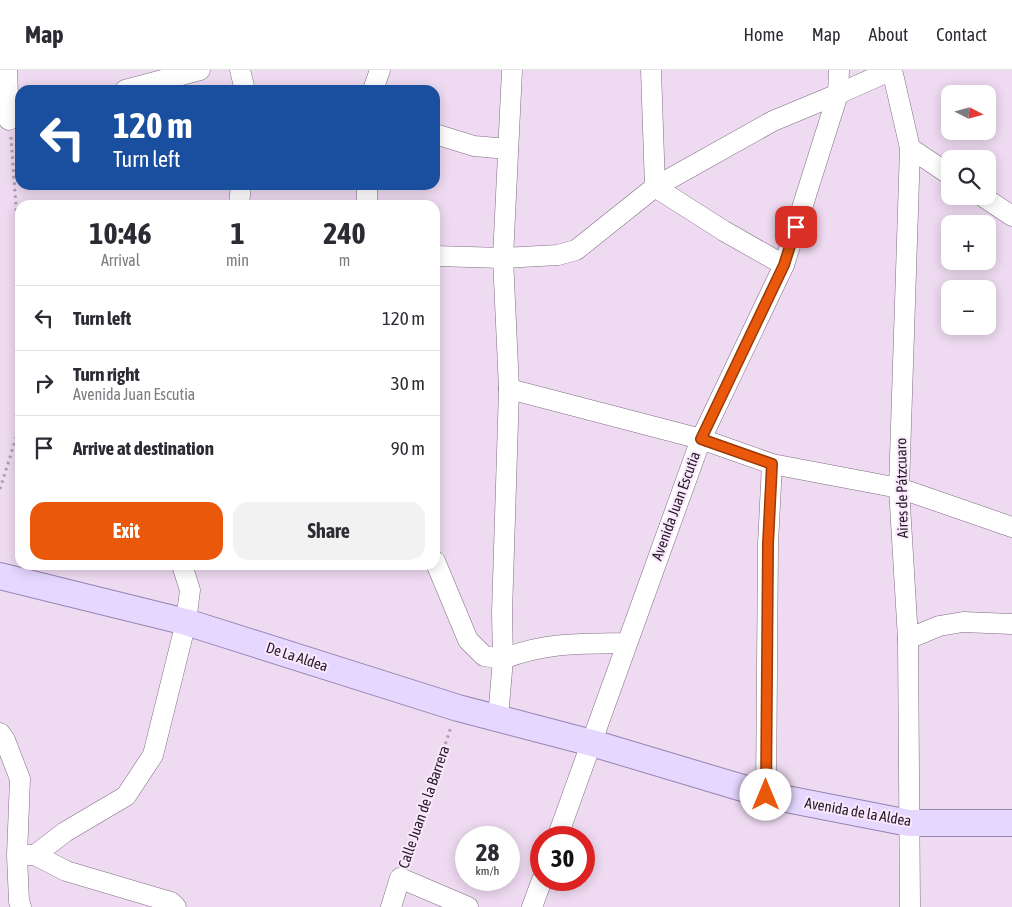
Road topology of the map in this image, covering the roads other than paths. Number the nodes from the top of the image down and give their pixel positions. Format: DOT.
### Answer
graph roads {
  1 [pos="7,70"];
  2 [pos="200,70"];
  3 [pos="240,70"];
  4 [pos="380,70"];
  5 [pos="512,70"];
  6 [pos="651,70"];
  7 [pos="839,70"];
  8 [pos="892,70"];
  9 [pos="129,82"];
  10 [pos="244,85"];
  11 [pos="375,85"];
  12 [pos="838,94"];
  13 [pos="10,120"];
  14 [pos="440,136"];
  15 [pos="910,148"];
  16 [pos="508,149"];
  17 [pos="941,169"];
  18 [pos="655,187"];
  19 [pos="996,205"];
  20 [pos="1012,216"];
  21 [pos="440,256"];
  22 [pos="503,258"];
  23 [pos="784,265"];
  24 [pos="509,389"];
  25 [pos="701,439"];
  26 [pos="772,464"];
  27 [pos="899,488"];
  28 [pos="1012,526"];
  29 [pos="184,570"];
  30 [pos="439,570"];
  31 [pos="0,576"];
  32 [pos="186,622"];
  33 [pos="1012,624"];
  34 [pos="908,639"];
  35 [pos="626,643"];
  36 [pos="503,659"];
  37 [pos="498,718"];
  38 [pos="0,733"];
  39 [pos="592,743"];
  40 [pos="766,795"];
  41 [pos="909,823"];
  42 [pos="1012,823"];
  43 [pos="561,826"];
  44 [pos="26,855"];
  45 [pos="538,891"];
  46 [pos="21,907"];
  47 [pos="176,907"];
  48 [pos="391,907"];
  49 [pos="468,907"];
  50 [pos="532,907"];
  51 [pos="910,907"];
  1 -- 13 [label="street"];
  2 -- 9 [label="street"];
  3 -- 10 [label="street"];
  4 -- 11 [label="street"];
  5 -- 16 [label="street"];
  6 -- 18 [label="street"];
  7 -- 12 [label="street, Avenida Juan Escutia"];
  8 -- 12 [label="street"];
  8 -- 15 [label="street, Aires de Pátzcuaro"];
  12 -- 18 [label="street"];
  12 -- 23 [label="street, Avenida Juan Escutia"];
  14 -- 16 [label="street"];
  15 -- 17 [label="street"];
  15 -- 27 [label="street, Aires de Pátzcuaro"];
  16 -- 22 [label="street"];
  18 -- 22 [label="street"];
  18 -- 23 [label="street"];
  19 -- 20 [label="street"];
  21 -- 22 [label="street"];
  22 -- 24 [label="street"];
  23 -- 25 [label="street, Avenida Juan Escutia"];
  24 -- 25 [label="street"];
  24 -- 36 [label="street"];
  25 -- 26 [label="street"];
  25 -- 35 [label="street, Avenida Juan Escutia"];
  26 -- 27 [label="street"];
  26 -- 40 [label="street"];
  27 -- 28 [label="street"];
  27 -- 34 [label="street, Aires de Pátzcuaro"];
  29 -- 32 [label="street"];
  30 -- 36 [label="street"];
  31 -- 32 [label="main road, De La Aldea"];
  32 -- 37 [label="main road, De La Aldea"];
  32 -- 44 [label="street"];
  33 -- 34 [label="street"];
  34 -- 41 [label="street, Aires de Pátzcuaro"];
  35 -- 36 [label="street"];
  35 -- 39 [label="street, Avenida Juan Escutia"];
  36 -- 37 [label="street"];
  37 -- 39 [label="main road, De La Aldea"];
  38 -- 44 [label="street"];
  39 -- 40 [label="main road, Avenida de la Aldea"];
  39 -- 43 [label="street, Avenida Juan Escutia"];
  40 -- 41 [label="main road, Avenida de la Aldea"];
  41 -- 42 [label="main road, Avenida de la Aldea"];
  41 -- 51 [label="street, Aires de Pátzcuaro"];
  44 -- 46 [label="street"];
  44 -- 47 [label="street"];
  45 -- 50 [label="street"];
  48 -- 49 [label="street, Calle Juan de la Barrera"];
}
